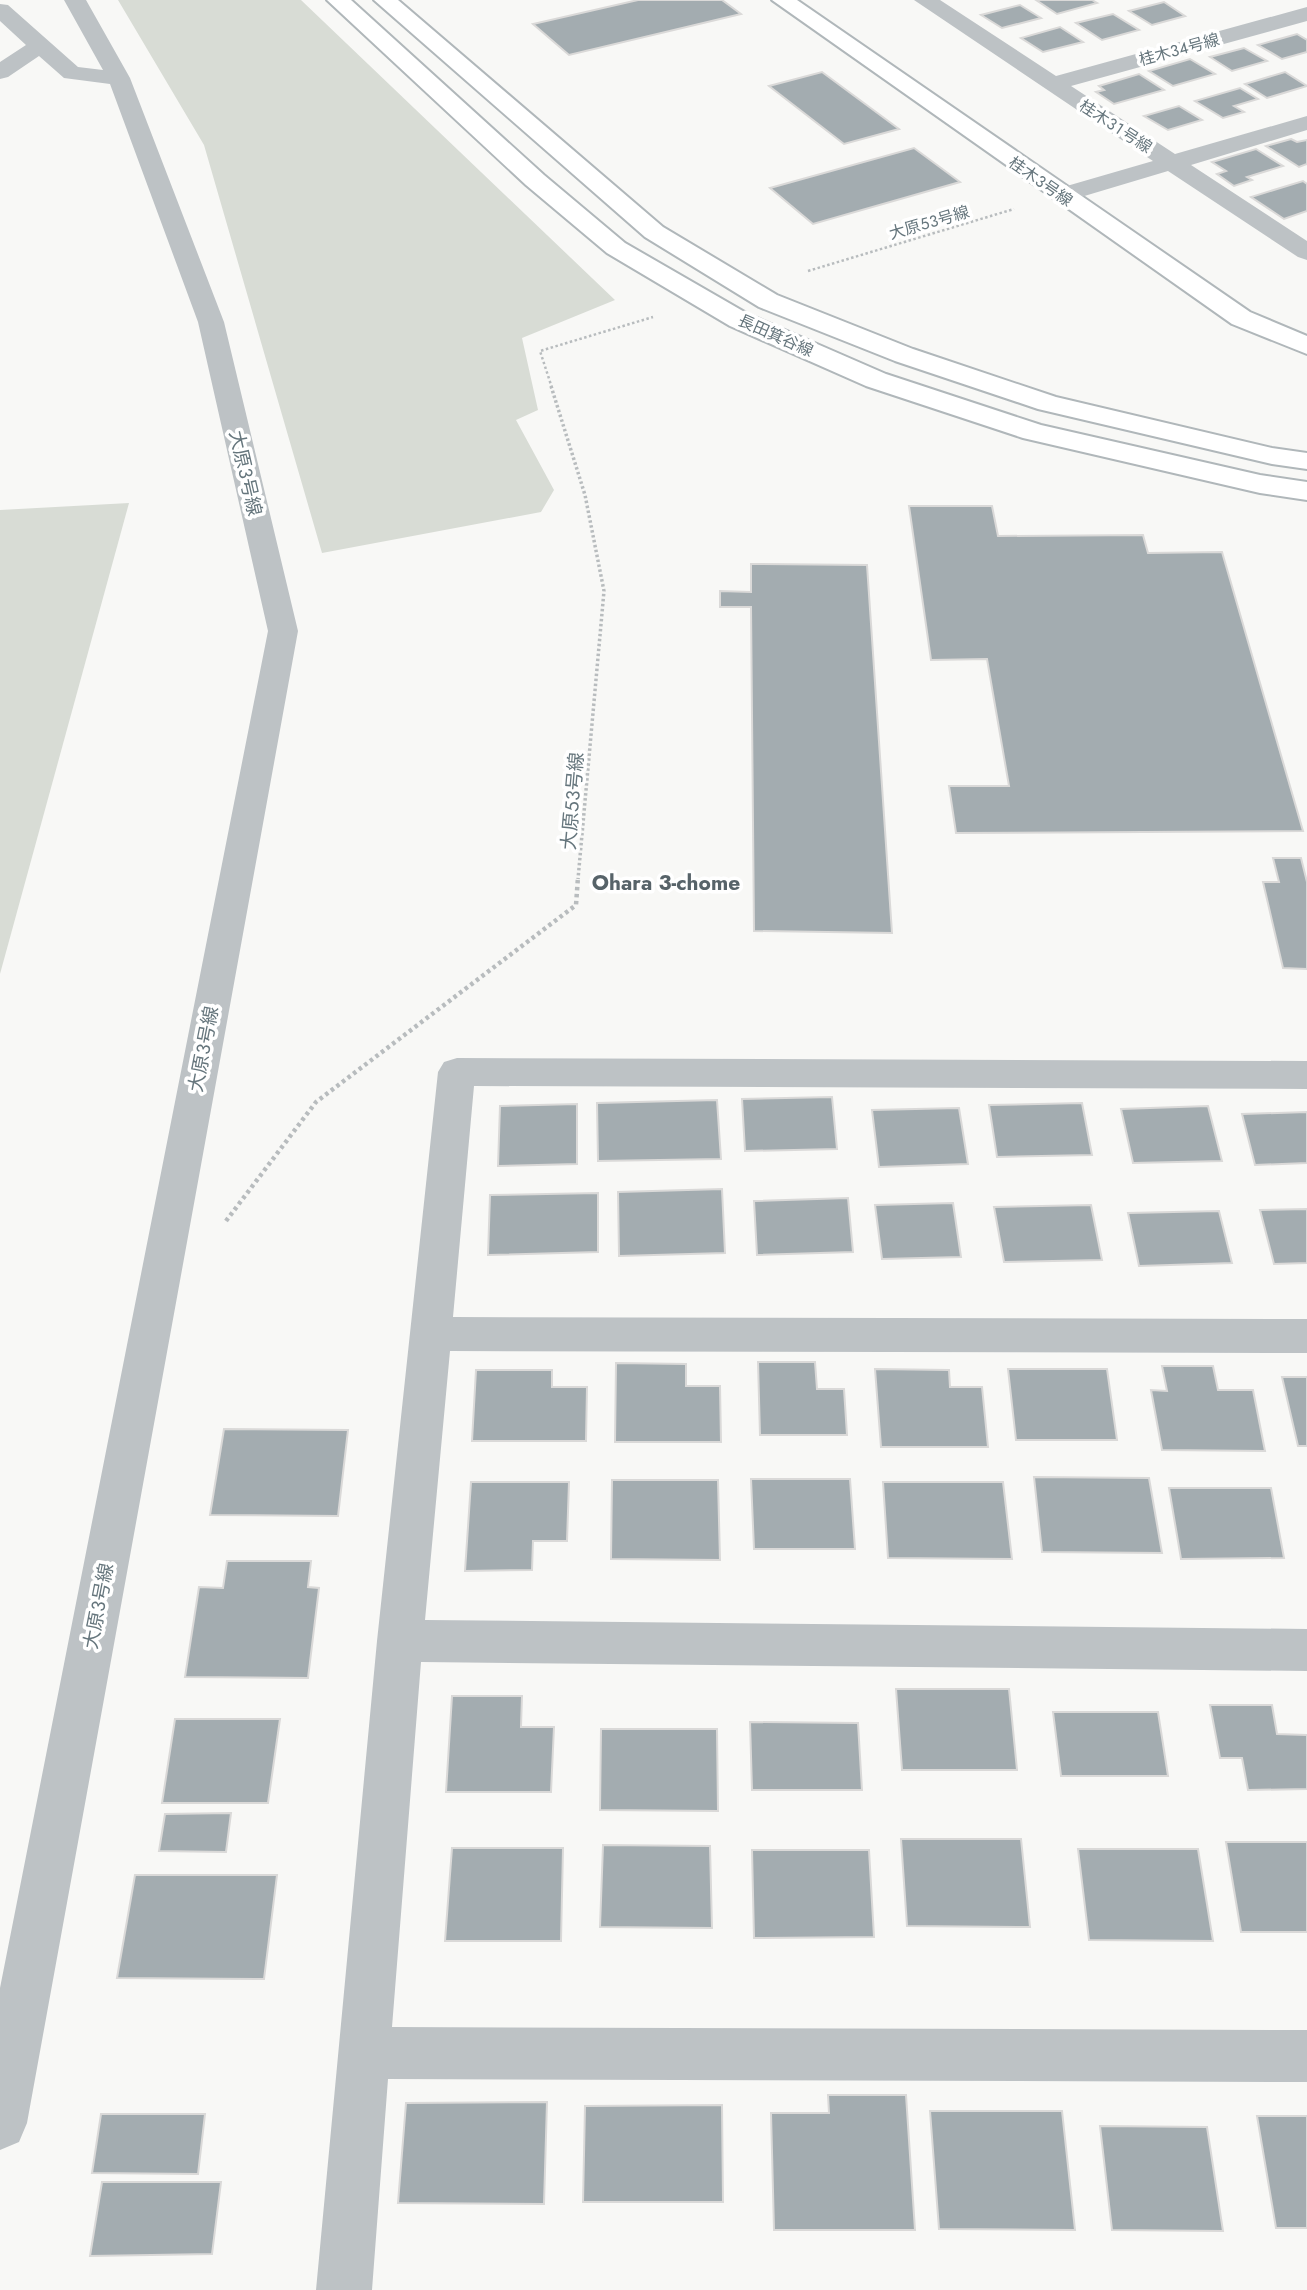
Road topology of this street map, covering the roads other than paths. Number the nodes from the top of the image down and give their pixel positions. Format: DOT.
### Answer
graph roads {
  1 [pos="75,0"];
  2 [pos="338,0"];
  3 [pos="385,0"];
  4 [pos="783,0"];
  5 [pos="973,3"];
  6 [pos="933,5"];
  7 [pos="0,10"];
  8 [pos="1307,14"];
  9 [pos="41,44"];
  10 [pos="0,72"];
  11 [pos="119,78"];
  12 [pos="1052,84"];
  13 [pos="1307,123"];
  14 [pos="1172,163"];
  15 [pos="1062,195"];
  16 [pos="1307,252"];
  17 [pos="1307,346"];
  18 [pos="1307,461"];
  19 [pos="1307,491"];
  20 [pos="1307,1075"];
  21 [pos="431,1334"];
  22 [pos="1307,1336"];
  23 [pos="400,1641"];
  24 [pos="1307,1650"];
  25 [pos="364,2053"];
  26 [pos="1307,2056"];
  27 [pos="0,2123"];
  28 [pos="344,2290"];
  1 -- 11 [label="street, 大原３号線"];
  2 -- 19 [label="street, 長田箕谷線"];
  3 -- 18 [label="street, 長田箕谷線"];
  4 -- 15 [label="street, 桂木３号線"];
  5 -- 6 [label="street"];
  6 -- 12 [label="street, 桂木３１号線"];
  7 -- 9 [label="street"];
  8 -- 12 [label="street, 桂木３４号線"];
  9 -- 10 [label="street"];
  9 -- 11 [label="street"];
  11 -- 27 [label="street, 大原３号線"];
  12 -- 14 [label="street, 桂木３１号線"];
  13 -- 14 [label="street"];
  14 -- 15 [label="street"];
  14 -- 16 [label="street, 桂木３１号線"];
  15 -- 17 [label="street, 桂木３号線"];
  20 -- 21 [label="street"];
  21 -- 22 [label="street"];
  21 -- 23 [label="street"];
  23 -- 24 [label="street"];
  23 -- 25 [label="street"];
  25 -- 26 [label="street"];
  25 -- 28 [label="street"];
}
